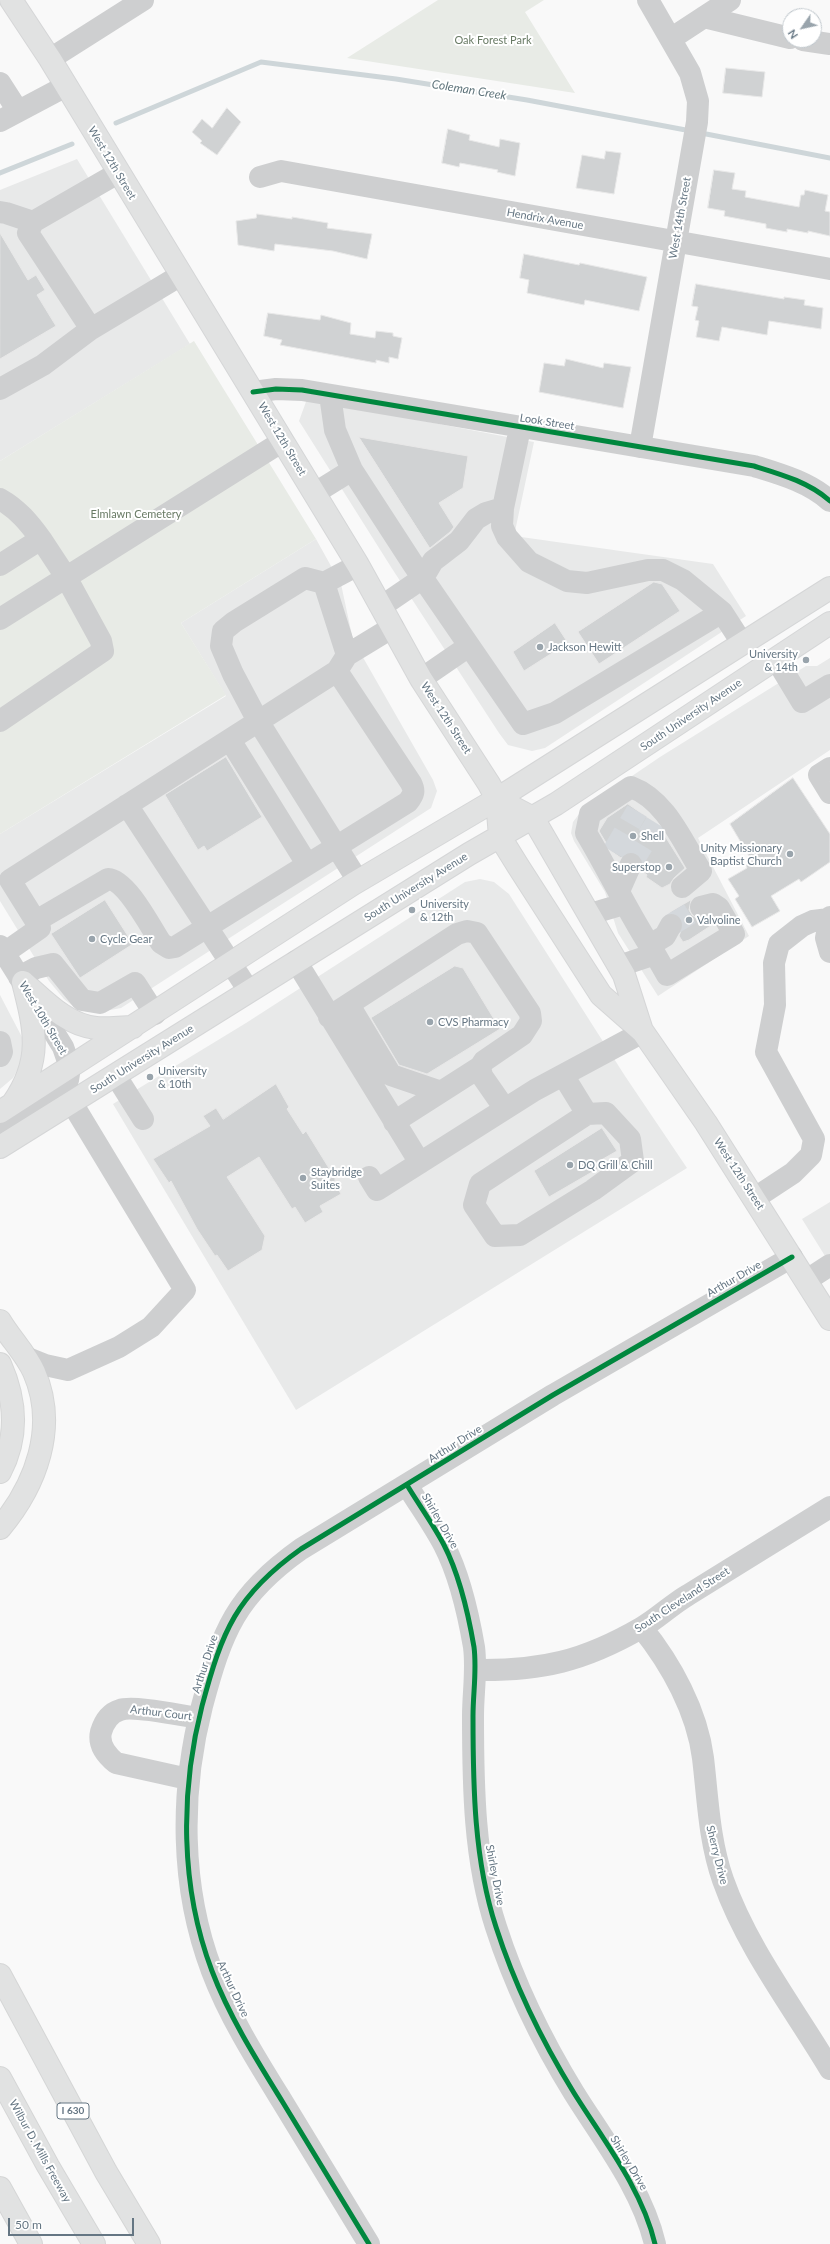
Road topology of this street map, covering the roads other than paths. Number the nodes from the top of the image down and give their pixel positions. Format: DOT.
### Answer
graph roads {
  1 [pos="143,0"];
  2 [pos="648,0"];
  3 [pos="730,0"];
  4 [pos="8,4"];
  5 [pos="704,17"];
  6 [pos="782,36"];
  7 [pos="672,38"];
  8 [pos="50,59"];
  9 [pos="0,83"];
  10 [pos="66,86"];
  11 [pos="9,116"];
  12 [pos="118,173"];
  13 [pos="260,177"];
  14 [pos="0,212"];
  15 [pos="33,222"];
  16 [pos="676,241"];
  17 [pos="830,269"];
  18 [pos="181,275"];
  19 [pos="91,329"];
  20 [pos="0,389"];
  21 [pos="253,392"];
  22 [pos="330,395"];
  23 [pos="520,428"];
  24 [pos="283,441"];
  25 [pos="640,447"];
  26 [pos="352,470"];
  27 [pos="315,493"];
  28 [pos="0,499"];
  29 [pos="830,501"];
  30 [pos="503,508"];
  31 [pos="41,539"];
  32 [pos="0,565"];
  33 [pos="358,565"];
  34 [pos="66,577"];
  35 [pos="423,578"];
  36 [pos="324,583"];
  37 [pos="830,588"];
  38 [pos="382,606"];
  39 [pos="722,612"];
  40 [pos="0,619"];
  41 [pos="830,623"];
  42 [pos="393,627"];
  43 [pos="742,643"];
  44 [pos="469,646"];
  45 [pos="776,659"];
  46 [pos="342,663"];
  47 [pos="421,679"];
  48 [pos="830,685"];
  49 [pos="0,721"];
  50 [pos="258,721"];
  51 [pos="230,740"];
  52 [pos="617,764"];
  53 [pos="830,768"];
  54 [pos="830,793"];
  55 [pos="638,797"];
  56 [pos="497,799"];
  57 [pos="127,805"];
  58 [pos="533,818"];
  59 [pos="500,837"];
  60 [pos="336,846"];
  61 [pos="307,864"];
  62 [pos="631,864"];
  63 [pos="358,881"];
  64 [pos="682,887"];
  65 [pos="621,897"];
  66 [pos="707,909"];
  67 [pos="590,914"];
  68 [pos="830,918"];
  69 [pos="36,922"];
  70 [pos="206,927"];
  71 [pos="664,939"];
  72 [pos="1,952"];
  73 [pos="830,952"];
  74 [pos="296,961"];
  75 [pos="231,964"];
  76 [pos="619,966"];
  77 [pos="21,980"];
  78 [pos="249,991"];
  79 [pos="349,1005"];
  80 [pos="155,1014"];
  81 [pos="329,1017"];
  82 [pos="134,1027"];
  83 [pos="643,1032"];
  84 [pos="0,1042"];
  85 [pos="0,1056"];
  86 [pos="70,1067"];
  87 [pos="480,1067"];
  88 [pos="563,1075"];
  89 [pos="116,1076"];
  90 [pos="442,1092"];
  91 [pos="72,1103"];
  92 [pos="6,1108"];
  93 [pos="504,1109"];
  94 [pos="587,1114"];
  95 [pos="143,1119"];
  96 [pos="394,1122"];
  97 [pos="0,1131"];
  98 [pos="0,1147"];
  99 [pos="420,1163"];
  100 [pos="369,1177"];
  101 [pos="755,1198"];
  102 [pos="792,1257"];
  103 [pos="830,1265"];
  104 [pos="807,1280"];
  105 [pos="830,1319"];
  106 [pos="0,1321"];
  107 [pos="25,1357"];
  108 [pos="0,1364"];
  109 [pos="0,1472"];
  110 [pos="408,1485"];
  111 [pos="830,1507"];
  112 [pos="0,1528"];
  113 [pos="642,1628"];
  114 [pos="476,1670"];
  115 [pos="199,1718"];
  116 [pos="188,1779"];
  117 [pos="0,1975"];
  118 [pos="830,2069"];
  119 [pos="0,2078"];
  120 [pos="0,2188"];
  121 [pos="31,2244"];
  122 [pos="94,2244"];
  123 [pos="150,2244"];
  124 [pos="369,2244"];
  125 [pos="655,2244"];
  1 -- 8 [label="street"];
  2 -- 7 [label="street, West 14th Street"];
  3 -- 5 [label="street"];
  4 -- 8 [label="main road, West 12th Street"];
  5 -- 6 [label="street"];
  5 -- 7 [label="street"];
  7 -- 16 [label="street, West 14th Street"];
  8 -- 10 [label="main road, West 12th Street"];
  9 -- 11 [label="street"];
  10 -- 11 [label="street"];
  10 -- 12 [label="main road, West 12th Street"];
  12 -- 15 [label="street"];
  12 -- 18 [label="main road, West 12th Street"];
  13 -- 16 [label="street, Hendrix Avenue"];
  14 -- 15 [label="street"];
  15 -- 19 [label="street"];
  16 -- 17 [label="street, Hendrix Avenue"];
  16 -- 25 [label="street, West 14th Street"];
  18 -- 19 [label="street"];
  18 -- 21 [label="main road, West 12th Street"];
  19 -- 20 [label="street"];
  21 -- 22 [label="street, Look Street"];
  21 -- 24 [label="main road, West 12th Street"];
  22 -- 23 [label="street, Look Street"];
  22 -- 26 [label="street"];
  23 -- 25 [label="street, Look Street"];
  23 -- 30 [label="street"];
  24 -- 27 [label="main road, West 12th Street"];
  24 -- 34 [label="street"];
  25 -- 29 [label="street, Look Street"];
  26 -- 27 [label="street"];
  26 -- 35 [label="street"];
  27 -- 33 [label="main road, West 12th Street"];
  28 -- 31 [label="street"];
  30 -- 35 [label="street"];
  30 -- 39 [label="street"];
  31 -- 32 [label="street"];
  31 -- 34 [label="street"];
  33 -- 36 [label="street"];
  33 -- 38 [label="main road, West 12th Street"];
  34 -- 40 [label="street"];
  34 -- 49 [label="street"];
  35 -- 38 [label="street"];
  35 -- 44 [label="street"];
  36 -- 46 [label="street"];
  36 -- 50 [label="street"];
  37 -- 43 [label="main road"];
  38 -- 42 [label="main road, West 12th Street"];
  39 -- 43 [label="street"];
  39 -- 44 [label="street"];
  41 -- 45 [label="main road, South University Avenue"];
  42 -- 46 [label="street"];
  42 -- 47 [label="main road, West 12th Street"];
  43 -- 56 [label="main road"];
  44 -- 47 [label="street"];
  45 -- 48 [label="street"];
  45 -- 52 [label="main road, South University Avenue"];
  46 -- 50 [label="street"];
  46 -- 60 [label="street"];
  47 -- 56 [label="main road, West 12th Street"];
  50 -- 51 [label="street"];
  50 -- 60 [label="street"];
  51 -- 57 [label="street"];
  51 -- 61 [label="street"];
  52 -- 55 [label="street"];
  52 -- 58 [label="main road, South University Avenue"];
  53 -- 54 [label="street"];
  55 -- 64 [label="street"];
  55 -- 65 [label="street"];
  56 -- 58 [label="main road, West 12th Street"];
  56 -- 59 [label="main road, West 12th Street"];
  56 -- 63 [label="main road"];
  57 -- 69 [label="street"];
  57 -- 70 [label="street"];
  58 -- 59 [label="main road, South University Avenue"];
  58 -- 67 [label="main road, West 12th Street"];
  59 -- 74 [label="main road, South University Avenue"];
  59 -- 83 [label="main road, West 12th Street"];
  60 -- 61 [label="street"];
  60 -- 63 [label="street"];
  61 -- 70 [label="street"];
  62 -- 65 [label="street"];
  63 -- 75 [label="main road"];
  65 -- 67 [label="street"];
  65 -- 71 [label="street"];
  66 -- 71 [label="street"];
  67 -- 76 [label="main road, West 12th Street"];
  68 -- 73 [label="street"];
  68 -- 101 [label="street"];
  69 -- 70 [label="street"];
  69 -- 72 [label="street"];
  70 -- 75 [label="street"];
  71 -- 76 [label="street"];
  72 -- 77 [label="street, West 10th Street"];
  74 -- 78 [label="main road, South University Avenue"];
  74 -- 81 [label="street"];
  75 -- 78 [label="street"];
  75 -- 80 [label="main road"];
  76 -- 83 [label="main road, West 12th Street"];
  77 -- 80 [label="street"];
  77 -- 82 [label="main road"];
  77 -- 86 [label="street, West 10th Street"];
  77 -- 92 [label="main road"];
  78 -- 89 [label="main road, South University Avenue"];
  79 -- 81 [label="street"];
  79 -- 87 [label="street"];
  79 -- 90 [label="street"];
  80 -- 82 [label="main road"];
  81 -- 96 [label="street"];
  82 -- 86 [label="main road"];
  83 -- 88 [label="street"];
  83 -- 101 [label="main road, West 12th Street"];
  84 -- 85 [label="street"];
  86 -- 92 [label="main road"];
  86 -- 97 [label="street, West 10th Street"];
  87 -- 90 [label="street"];
  87 -- 93 [label="street"];
  88 -- 93 [label="street"];
  88 -- 94 [label="street"];
  89 -- 91 [label="main road, South University Avenue"];
  89 -- 95 [label="street"];
  90 -- 96 [label="street"];
  91 -- 98 [label="main road, South University Avenue"];
  91 -- 107 [label="street"];
  93 -- 99 [label="street"];
  94 -- 94 [label="street"];
  96 -- 99 [label="street"];
  99 -- 100 [label="street"];
  101 -- 102 [label="main road, West 12th Street"];
  102 -- 104 [label="main road, West 12th Street"];
  102 -- 110 [label="street, Arthur Drive"];
  103 -- 104 [label="street"];
  104 -- 105 [label="main road, West 12th Street"];
  106 -- 107 [label="main road"];
  107 -- 112 [label="main road"];
  108 -- 109 [label="main road"];
  110 -- 114 [label="street, Shirley Drive"];
  110 -- 115 [label="street, Arthur Drive"];
  111 -- 113 [label="street, South Cleveland Street"];
  113 -- 114 [label="street, South Cleveland Street"];
  113 -- 118 [label="street, Sherry Drive"];
  114 -- 125 [label="street, Shirley Drive"];
  115 -- 116 [label="street, Arthur Drive"];
  115 -- 116 [label="street, Arthur Court"];
  116 -- 124 [label="street, Arthur Drive"];
  117 -- 123 [label="main road, I 630"];
  119 -- 122 [label="main road, Wilbur D. Mills Freeway"];
  120 -- 121 [label="main road"];
}
